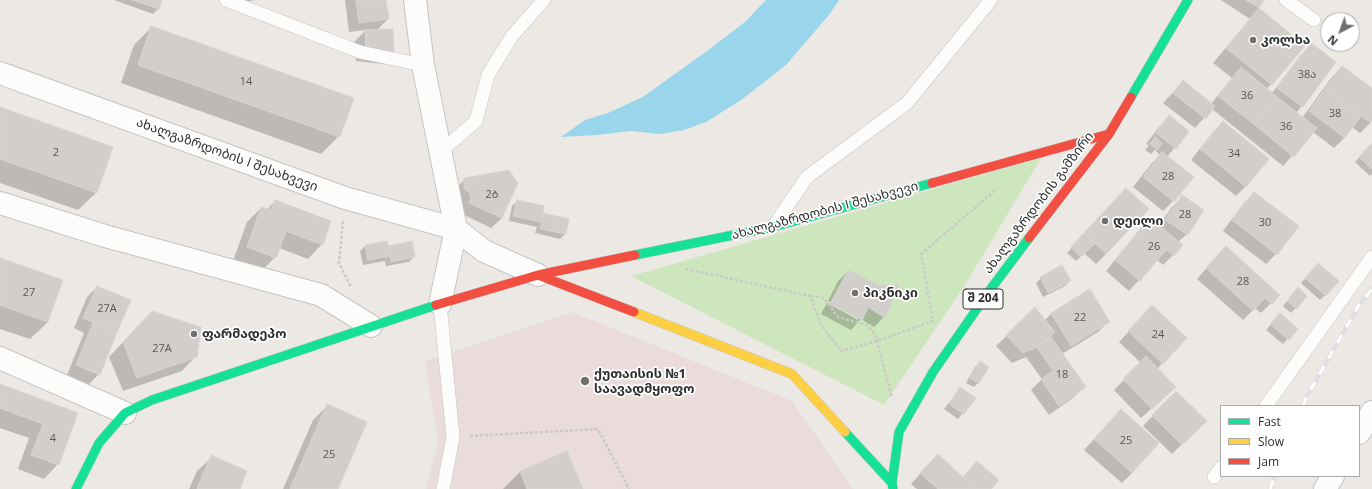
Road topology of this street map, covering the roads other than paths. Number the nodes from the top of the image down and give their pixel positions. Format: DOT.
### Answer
graph roads {
  1 [pos="226,0"];
  2 [pos="415,0"];
  3 [pos="544,0"];
  4 [pos="991,0"];
  5 [pos="1188,0"];
  6 [pos="1286,0"];
  7 [pos="1314,20"];
  8 [pos="423,65"];
  9 [pos="0,73"];
  10 [pos="1109,134"];
  11 [pos="440,152"];
  12 [pos="0,203"];
  13 [pos="773,227"];
  14 [pos="456,228"];
  15 [pos="1372,257"];
  16 [pos="538,275"];
  17 [pos="440,304"];
  18 [pos="371,326"];
  19 [pos="0,358"];
  20 [pos="1267,405"];
  21 [pos="1372,412"];
  22 [pos="125,413"];
  23 [pos="1360,431"];
  24 [pos="1332,477"];
  25 [pos="893,486"];
  26 [pos="76,489"];
  27 [pos="443,489"];
  28 [pos="1325,489"];
  1 -- 8 [label="lane"];
  2 -- 8 [label="street"];
  3 -- 11 [label="lane"];
  4 -- 13 [label="lane"];
  5 -- 10 [label="street, ახალგაზრდობის გამზირი / შ 204"];
  6 -- 7 [label="lane"];
  8 -- 11 [label="street"];
  9 -- 14 [label="street, ახალგაზრდობის I შესახვევი"];
  10 -- 13 [label="street, ახალგაზრდობის I შესახვევი"];
  10 -- 25 [label="street, ახალგაზრდობის გამზირი / შ 204"];
  11 -- 14 [label="street"];
  12 -- 18 [label="street"];
  13 -- 16 [label="street, ახალგაზრდობის I შესახვევი"];
  14 -- 16 [label="street, ახალგაზრდობის I შესახვევი"];
  14 -- 17 [label="street"];
  15 -- 20 [label="lane"];
  16 -- 17 [label="street, ახალგაზრდობის I შესახვევი"];
  16 -- 25 [label="street, ახალგაზრდობის I შესახვევი"];
  17 -- 18 [label="street, ახალგაზრდობის I შესახვევი"];
  17 -- 27 [label="lane"];
  18 -- 22 [label="street, ახალგაზრდობის I შესახვევი"];
  19 -- 22 [label="street"];
  21 -- 23 [label="street"];
  22 -- 26 [label="street"];
  24 -- 28 [label="street"];
}
